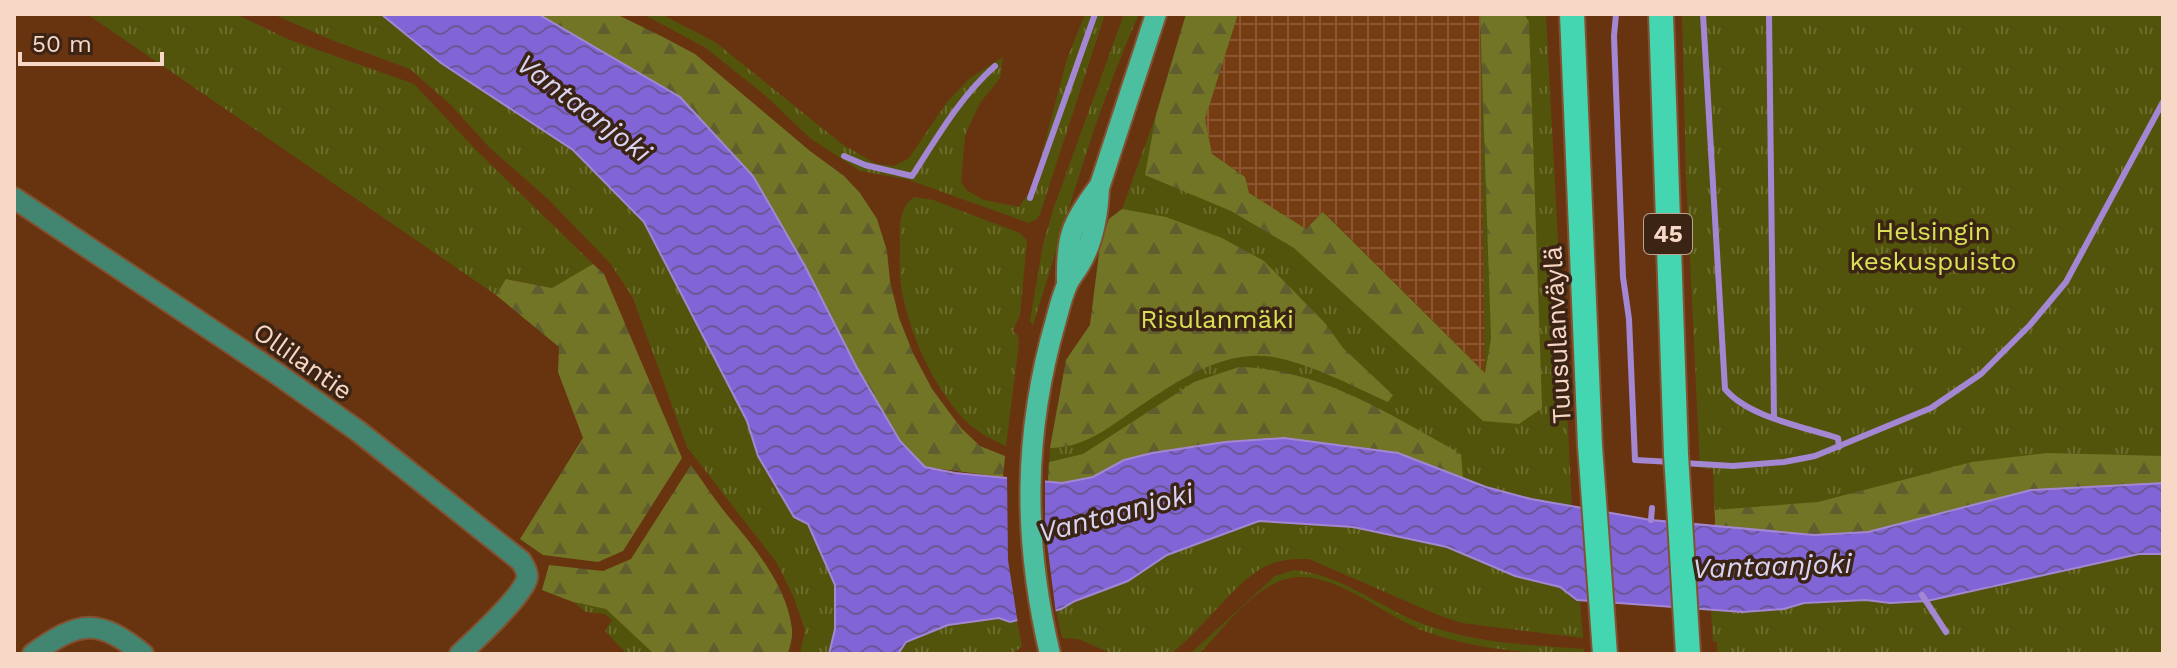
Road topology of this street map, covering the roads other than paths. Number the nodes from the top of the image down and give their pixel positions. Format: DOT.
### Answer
graph roads {
  1 [pos="1156,14"];
  2 [pos="1572,14"];
  3 [pos="1661,14"];
  4 [pos="14,198"];
  5 [pos="33,654"];
  6 [pos="143,654"];
  7 [pos="460,654"];
  8 [pos="1050,654"];
  9 [pos="1605,654"];
  10 [pos="1688,654"];
  1 -- 8 [label="main road"];
  2 -- 9 [label="highway, Tuusulanväylä"];
  3 -- 10 [label="highway, 45"];
  4 -- 7 [label="street, Ollilantie"];
  5 -- 6 [label="street"];
}
